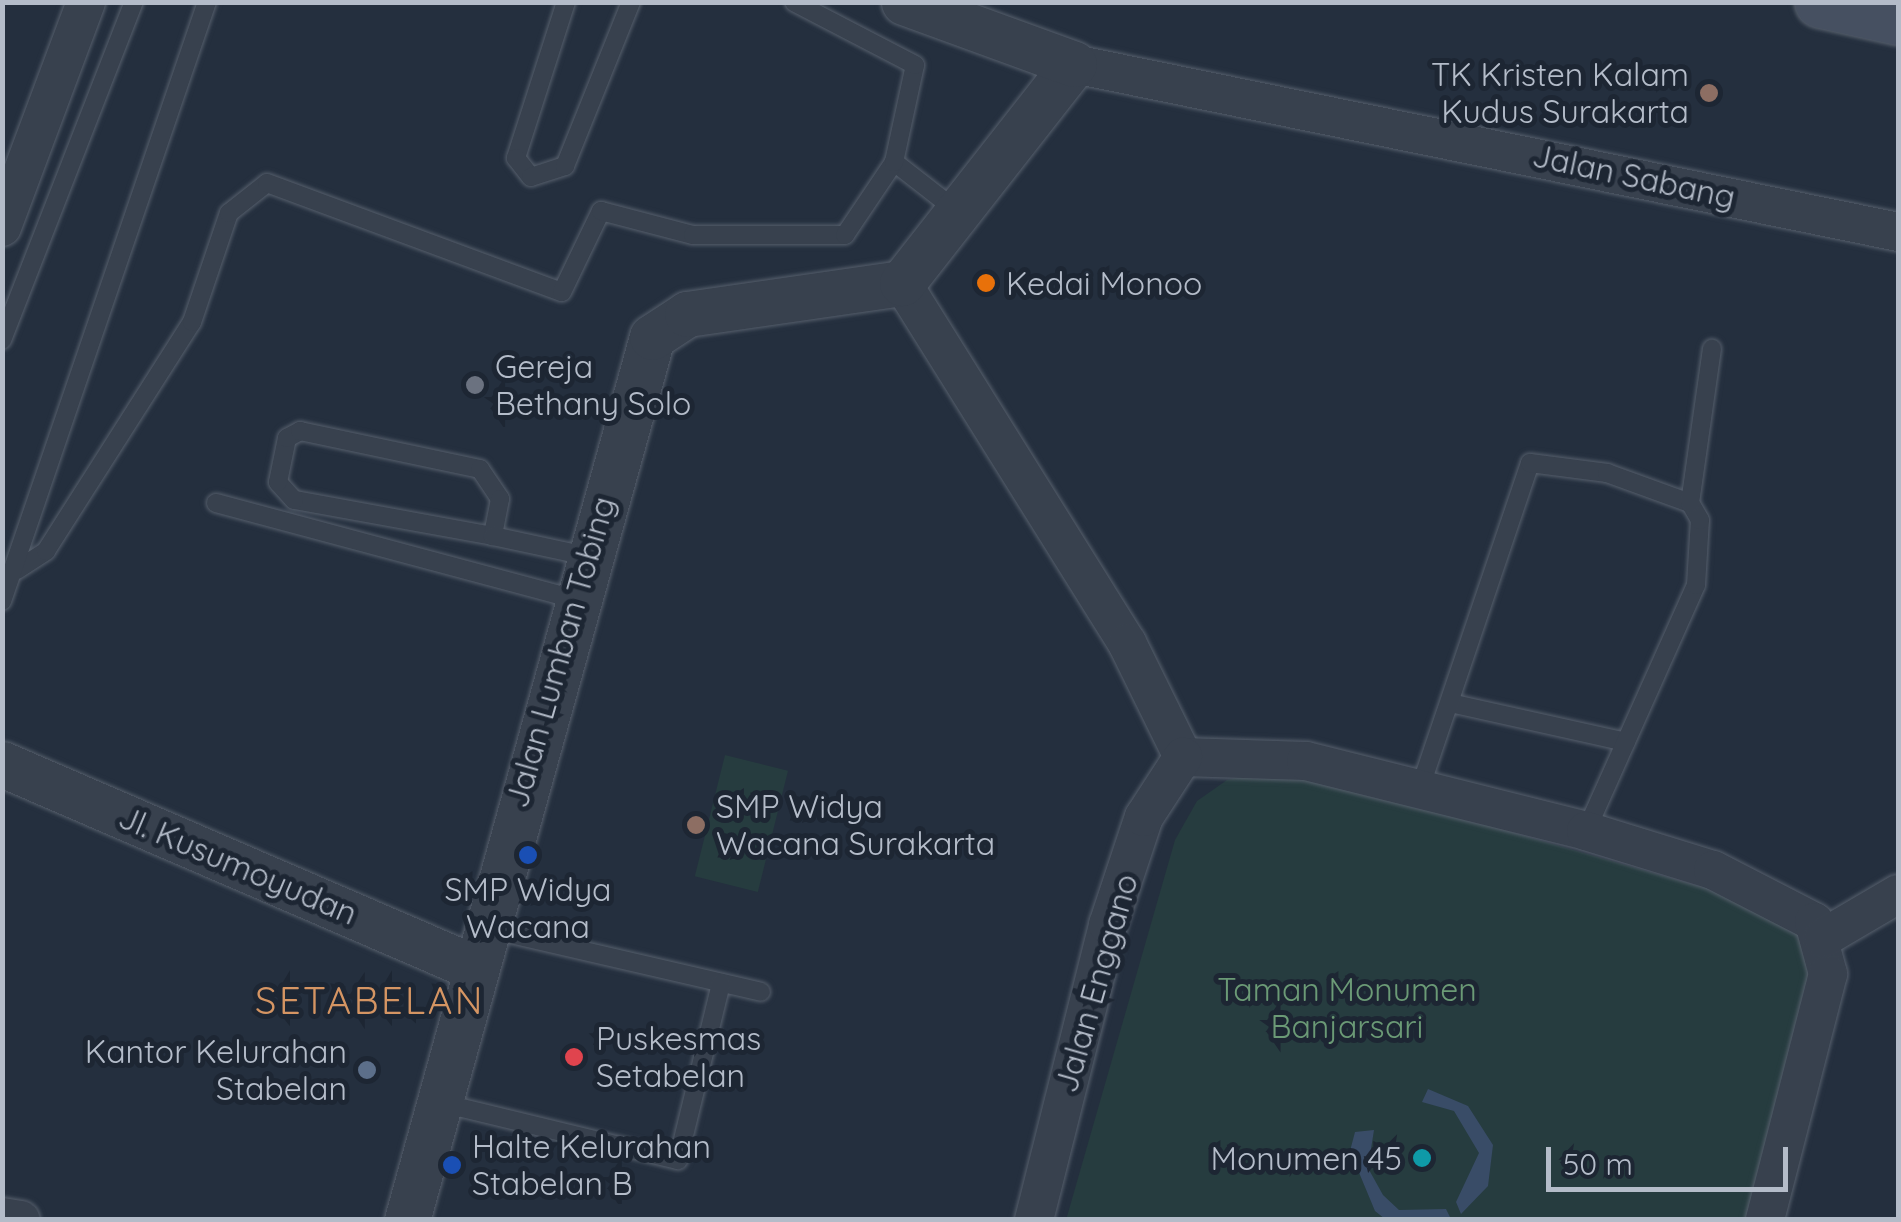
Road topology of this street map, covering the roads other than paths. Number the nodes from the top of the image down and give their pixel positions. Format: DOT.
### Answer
graph roads {
  1 [pos="86,2"];
  2 [pos="134,2"];
  3 [pos="207,2"];
  4 [pos="566,2"];
  5 [pos="631,2"];
  6 [pos="794,2"];
  7 [pos="904,2"];
  8 [pos="1821,2"];
  9 [pos="1898,19"];
  10 [pos="1074,64"];
  11 [pos="894,162"];
  12 [pos="962,215"];
  13 [pos="2,227"];
  14 [pos="1898,232"];
  15 [pos="902,283"];
  16 [pos="2,340"];
  17 [pos="1712,349"];
  18 [pos="216,503"];
  19 [pos="1690,503"];
  20 [pos="492,536"];
  21 [pos="586,556"];
  22 [pos="17,570"];
  23 [pos="574,599"];
  24 [pos="2,601"];
  25 [pos="1450,703"];
  26 [pos="1626,742"];
  27 [pos="1184,756"];
  28 [pos="2,764"];
  29 [pos="1420,788"];
  30 [pos="1586,831"];
  31 [pos="1898,894"];
  32 [pos="1823,938"];
  33 [pos="478,948"];
  34 [pos="721,983"];
  35 [pos="761,992"];
  36 [pos="438,1102"];
  37 [pos="2,1217"];
  38 [pos="21,1220"];
  39 [pos="407,1220"];
  40 [pos="1034,1220"];
  41 [pos="1765,1220"];
  1 -- 13 [label="street"];
  2 -- 16 [label="lane"];
  3 -- 22 [label="lane"];
  4 -- 5 [label="lane"];
  6 -- 11 [label="lane"];
  7 -- 10 [label="street"];
  8 -- 9 [label="main road"];
  10 -- 12 [label="street"];
  10 -- 14 [label="street, Jalan Sabang"];
  11 -- 12 [label="lane"];
  11 -- 22 [label="lane"];
  12 -- 15 [label="street"];
  15 -- 21 [label="street, Jalan Lumban Tobing"];
  15 -- 27 [label="street"];
  17 -- 19 [label="lane"];
  18 -- 23 [label="lane"];
  19 -- 25 [label="lane"];
  19 -- 26 [label="lane"];
  20 -- 20 [label="lane"];
  20 -- 21 [label="lane"];
  21 -- 23 [label="street, Jalan Lumban Tobing"];
  22 -- 24 [label="lane"];
  23 -- 33 [label="street, Jalan Lumban Tobing"];
  25 -- 26 [label="lane"];
  25 -- 29 [label="lane"];
  26 -- 30 [label="lane"];
  27 -- 29 [label="street"];
  27 -- 40 [label="street, Jalan Enggano"];
  28 -- 33 [label="street, Jl. Kusumoyudan"];
  29 -- 30 [label="street"];
  30 -- 32 [label="street"];
  31 -- 32 [label="street"];
  32 -- 41 [label="street"];
  33 -- 34 [label="lane"];
  33 -- 36 [label="street, Jalan Lumban Tobing"];
  34 -- 35 [label="lane"];
  34 -- 36 [label="lane"];
  36 -- 39 [label="street, Jalan Lumban Tobing"];
  37 -- 38 [label="street"];
}
